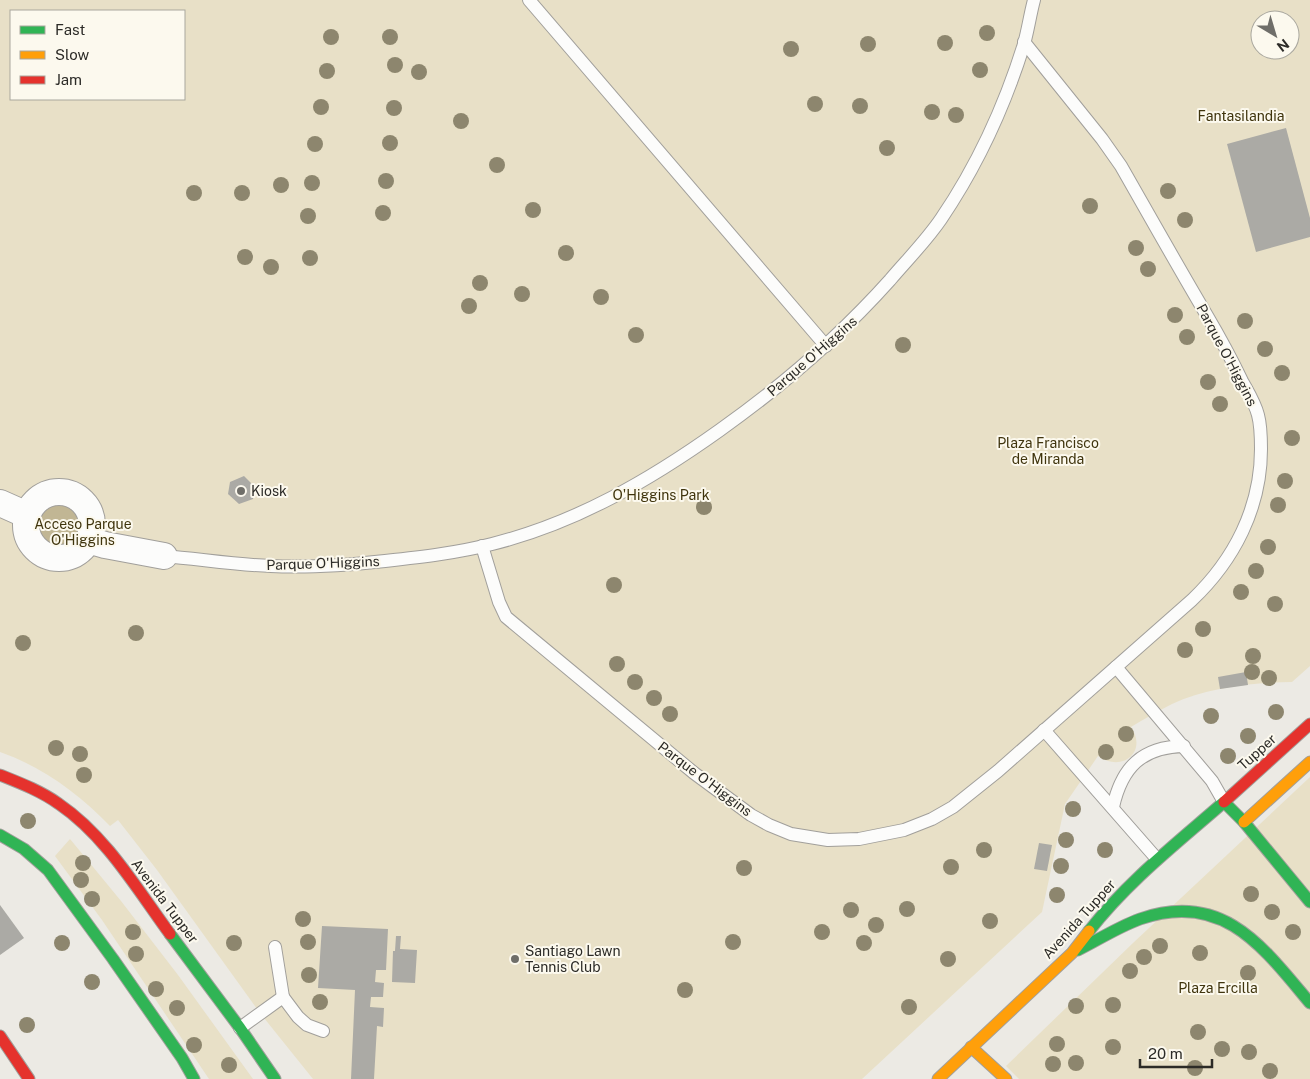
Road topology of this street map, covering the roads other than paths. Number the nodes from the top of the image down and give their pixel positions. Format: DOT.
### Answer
graph roads {
  1 [pos="529,0"];
  2 [pos="1034,0"];
  3 [pos="1024,42"];
  4 [pos="826,346"];
  5 [pos="0,503"];
  6 [pos="27,515"];
  7 [pos="88,540"];
  8 [pos="482,546"];
  9 [pos="164,556"];
  10 [pos="1116,667"];
  11 [pos="1310,724"];
  12 [pos="1044,730"];
  13 [pos="1184,746"];
  14 [pos="1310,762"];
  15 [pos="0,775"];
  16 [pos="1224,802"];
  17 [pos="1113,808"];
  18 [pos="1244,822"];
  19 [pos="0,835"];
  20 [pos="1157,859"];
  21 [pos="1310,902"];
  22 [pos="275,947"];
  23 [pos="1072,952"];
  24 [pos="283,997"];
  25 [pos="1310,1003"];
  26 [pos="240,1028"];
  27 [pos="323,1031"];
  28 [pos="0,1036"];
  29 [pos="972,1047"];
  30 [pos="30,1079"];
  31 [pos="194,1079"];
  32 [pos="275,1079"];
  33 [pos="938,1079"];
  34 [pos="1006,1079"];
  1 -- 4 [label="lane"];
  2 -- 3 [label="lane, Parque O'Higgins"];
  3 -- 4 [label="lane, Parque O'Higgins"];
  3 -- 10 [label="lane, Parque O'Higgins"];
  4 -- 8 [label="lane, Parque O'Higgins"];
  5 -- 6 [label="street"];
  6 -- 7 [label="street"];
  6 -- 7 [label="street"];
  7 -- 9 [label="street"];
  8 -- 9 [label="lane, Parque O'Higgins"];
  8 -- 12 [label="lane, Parque O'Higgins"];
  10 -- 12 [label="lane, Parque O'Higgins"];
  10 -- 13 [label="lane"];
  11 -- 16 [label="main road, Tupper"];
  12 -- 17 [label="lane"];
  13 -- 16 [label="lane"];
  13 -- 17 [label="lane"];
  14 -- 18 [label="main road"];
  15 -- 26 [label="main road, Avenida Tupper"];
  16 -- 18 [label="main road"];
  16 -- 20 [label="main road, Avenida Tupper"];
  17 -- 20 [label="lane"];
  18 -- 21 [label="main road"];
  19 -- 31 [label="main road"];
  20 -- 23 [label="main road, Avenida Tupper"];
  22 -- 24 [label="lane"];
  23 -- 25 [label="main road"];
  23 -- 29 [label="main road, Avenida Tupper"];
  24 -- 26 [label="lane"];
  24 -- 27 [label="lane"];
  26 -- 32 [label="main road, Avenida Tupper"];
  28 -- 30 [label="main road"];
  29 -- 33 [label="main road, Avenida Tupper"];
  29 -- 34 [label="main road"];
}
